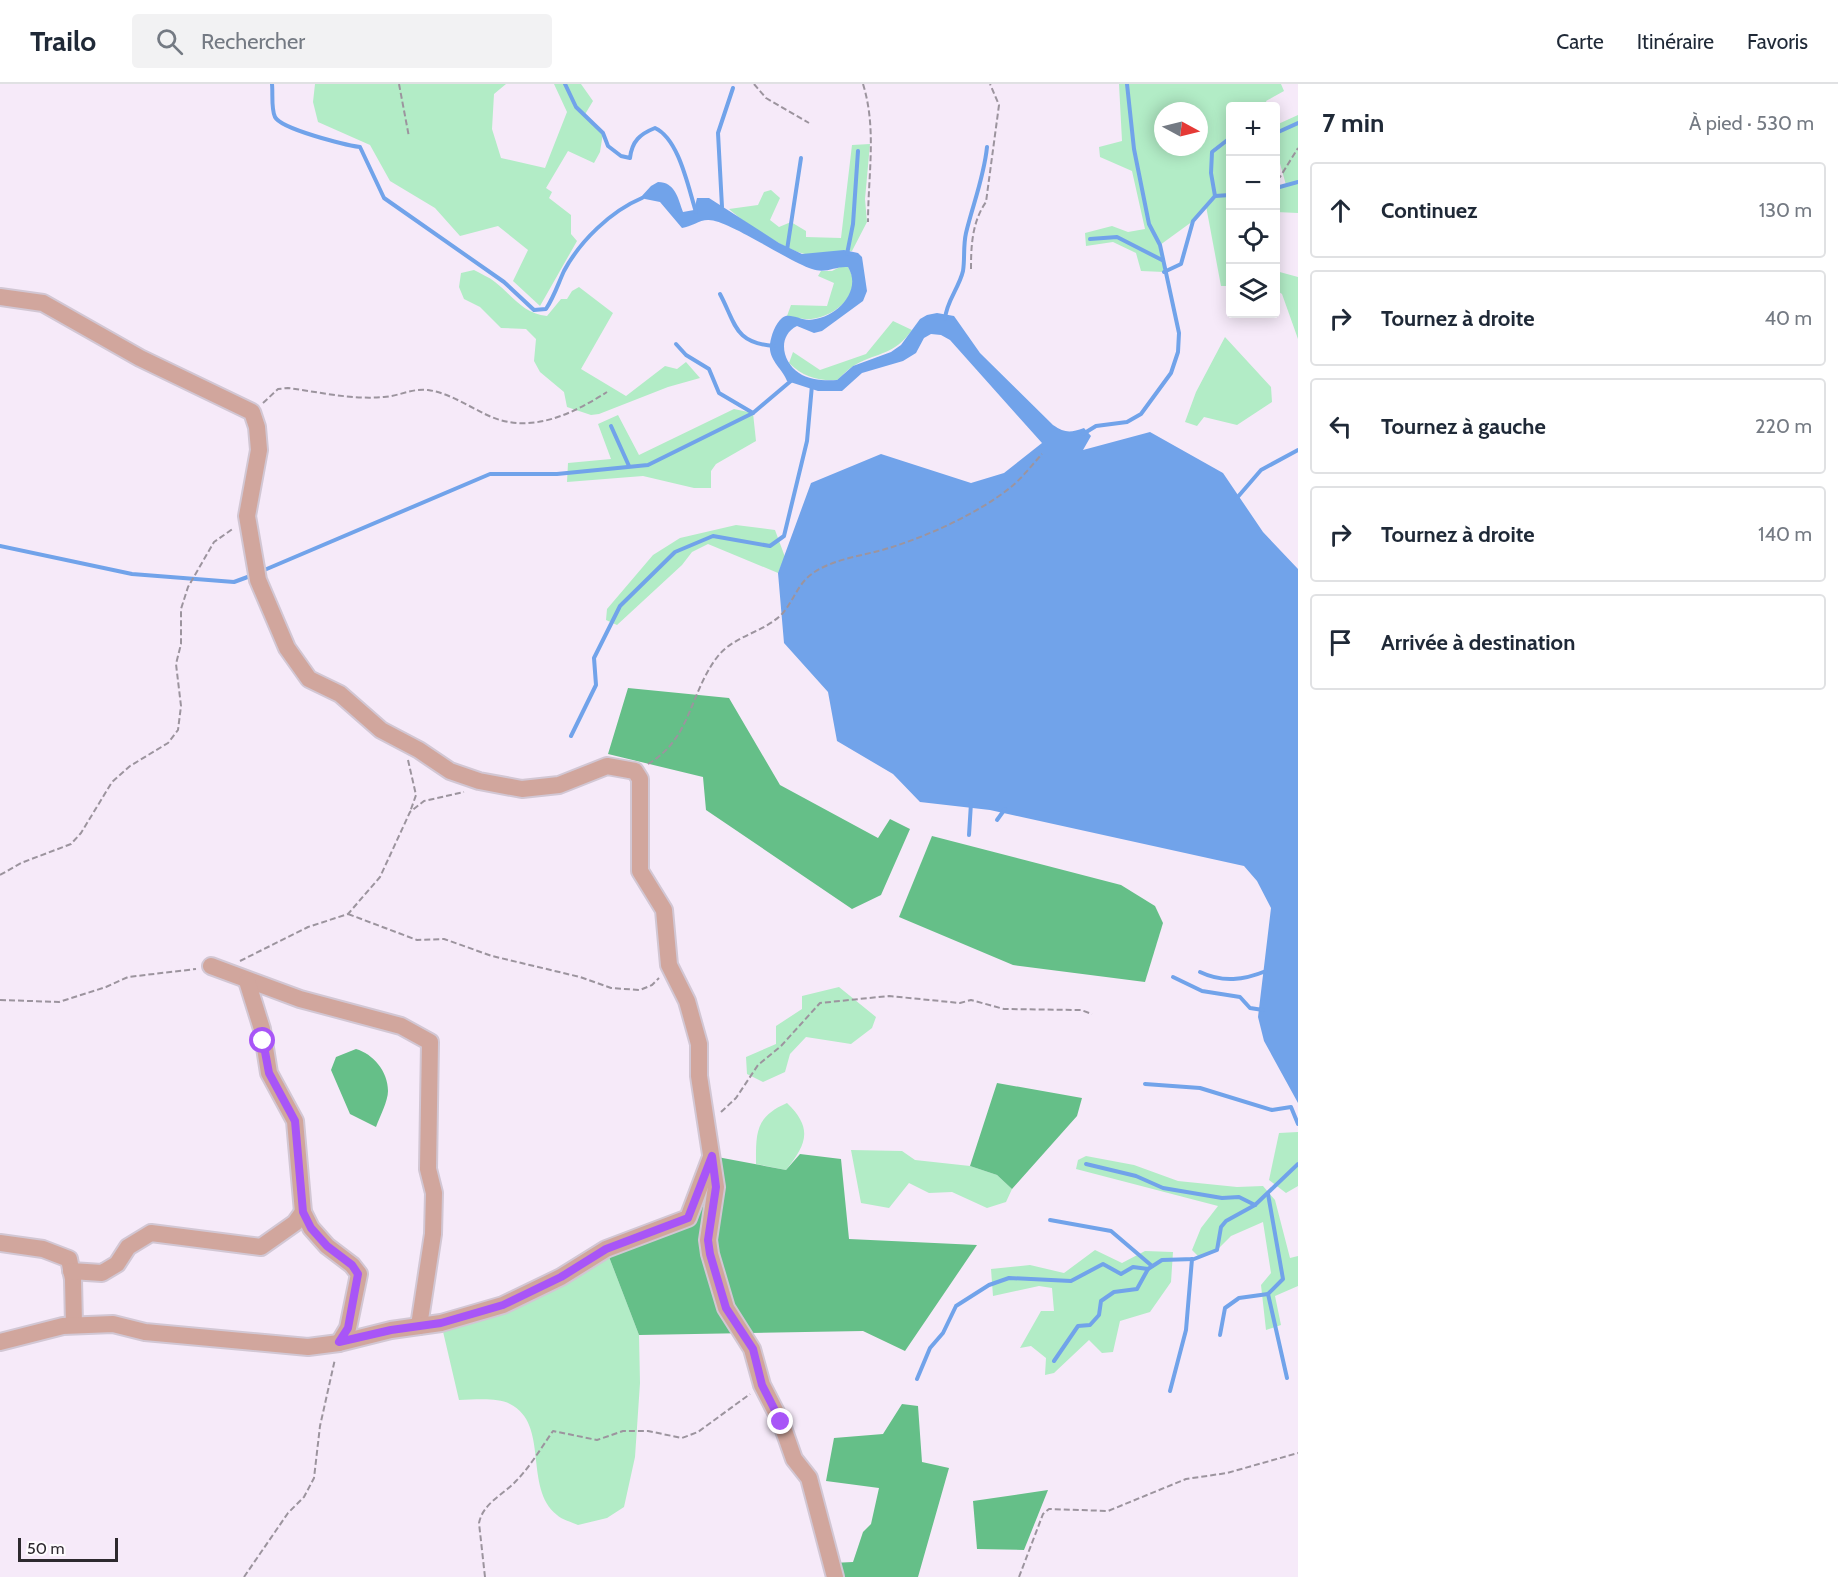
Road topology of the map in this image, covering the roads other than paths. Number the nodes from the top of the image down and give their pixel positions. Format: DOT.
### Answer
graph roads {
  1 [pos="0,297"];
  2 [pos="211,966"];
  3 [pos="247,981"];
  4 [pos="712,1156"];
  5 [pos="303,1212"];
  6 [pos="0,1243"];
  7 [pos="71,1271"];
  8 [pos="74,1325"];
  9 [pos="419,1326"];
  10 [pos="0,1342"];
  11 [pos="339,1342"];
  12 [pos="835,1577"];
  1 -- 4 [label="street"];
  2 -- 3 [label="street"];
  3 -- 5 [label="street"];
  3 -- 9 [label="street"];
  4 -- 9 [label="street"];
  4 -- 12 [label="street"];
  5 -- 7 [label="street"];
  5 -- 11 [label="street"];
  6 -- 7 [label="street"];
  7 -- 8 [label="street"];
  8 -- 10 [label="street"];
  8 -- 11 [label="street"];
  9 -- 11 [label="street"];
}
